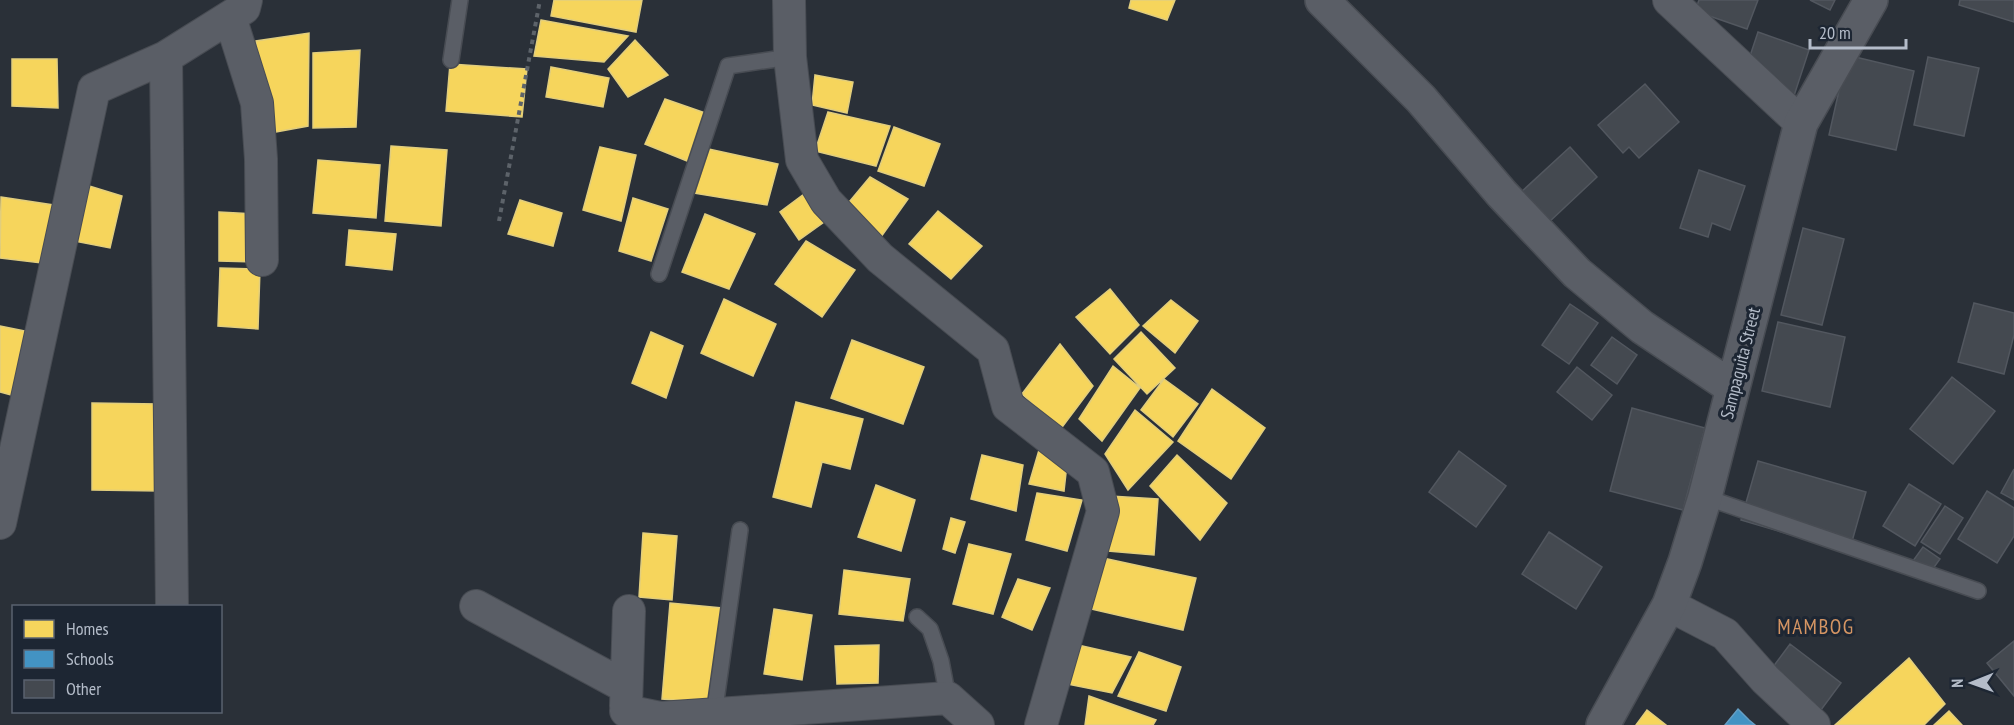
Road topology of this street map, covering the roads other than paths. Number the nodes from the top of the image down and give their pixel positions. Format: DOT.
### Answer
graph roads {
  1 [pos="459,0"];
  2 [pos="789,0"];
  3 [pos="1322,0"];
  4 [pos="1669,0"];
  5 [pos="1871,0"];
  6 [pos="243,6"];
  7 [pos="166,57"];
  8 [pos="790,57"];
  9 [pos="451,60"];
  10 [pos="1801,123"];
  11 [pos="262,260"];
  12 [pos="660,274"];
  13 [pos="1733,388"];
  14 [pos="1705,497"];
  15 [pos="0,523"];
  16 [pos="740,530"];
  17 [pos="1978,591"];
  18 [pos="172,605"];
  19 [pos="1669,605"];
  20 [pos="476,606"];
  21 [pos="629,611"];
  22 [pos="917,617"];
  23 [pos="948,698"];
  24 [pos="625,708"];
  25 [pos="714,715"];
  26 [pos="978,725"];
  27 [pos="1041,725"];
  28 [pos="1604,725"];
  29 [pos="1814,725"];
  1 -- 9 [label="lane"];
  2 -- 8 [label="street"];
  3 -- 13 [label="street"];
  4 -- 10 [label="street"];
  5 -- 10 [label="street, Sampaguita Street"];
  6 -- 7 [label="street"];
  6 -- 11 [label="street"];
  7 -- 15 [label="street"];
  7 -- 18 [label="street"];
  8 -- 12 [label="lane"];
  8 -- 27 [label="street"];
  10 -- 13 [label="street, Sampaguita Street"];
  13 -- 14 [label="street, Sampaguita Street"];
  14 -- 17 [label="lane"];
  14 -- 19 [label="street, Sampaguita Street"];
  16 -- 25 [label="lane"];
  19 -- 28 [label="street, Sampaguita Street"];
  19 -- 29 [label="street"];
  20 -- 24 [label="street"];
  21 -- 24 [label="street"];
  22 -- 23 [label="lane"];
  23 -- 25 [label="street"];
  23 -- 26 [label="street"];
  24 -- 25 [label="street"];
}
